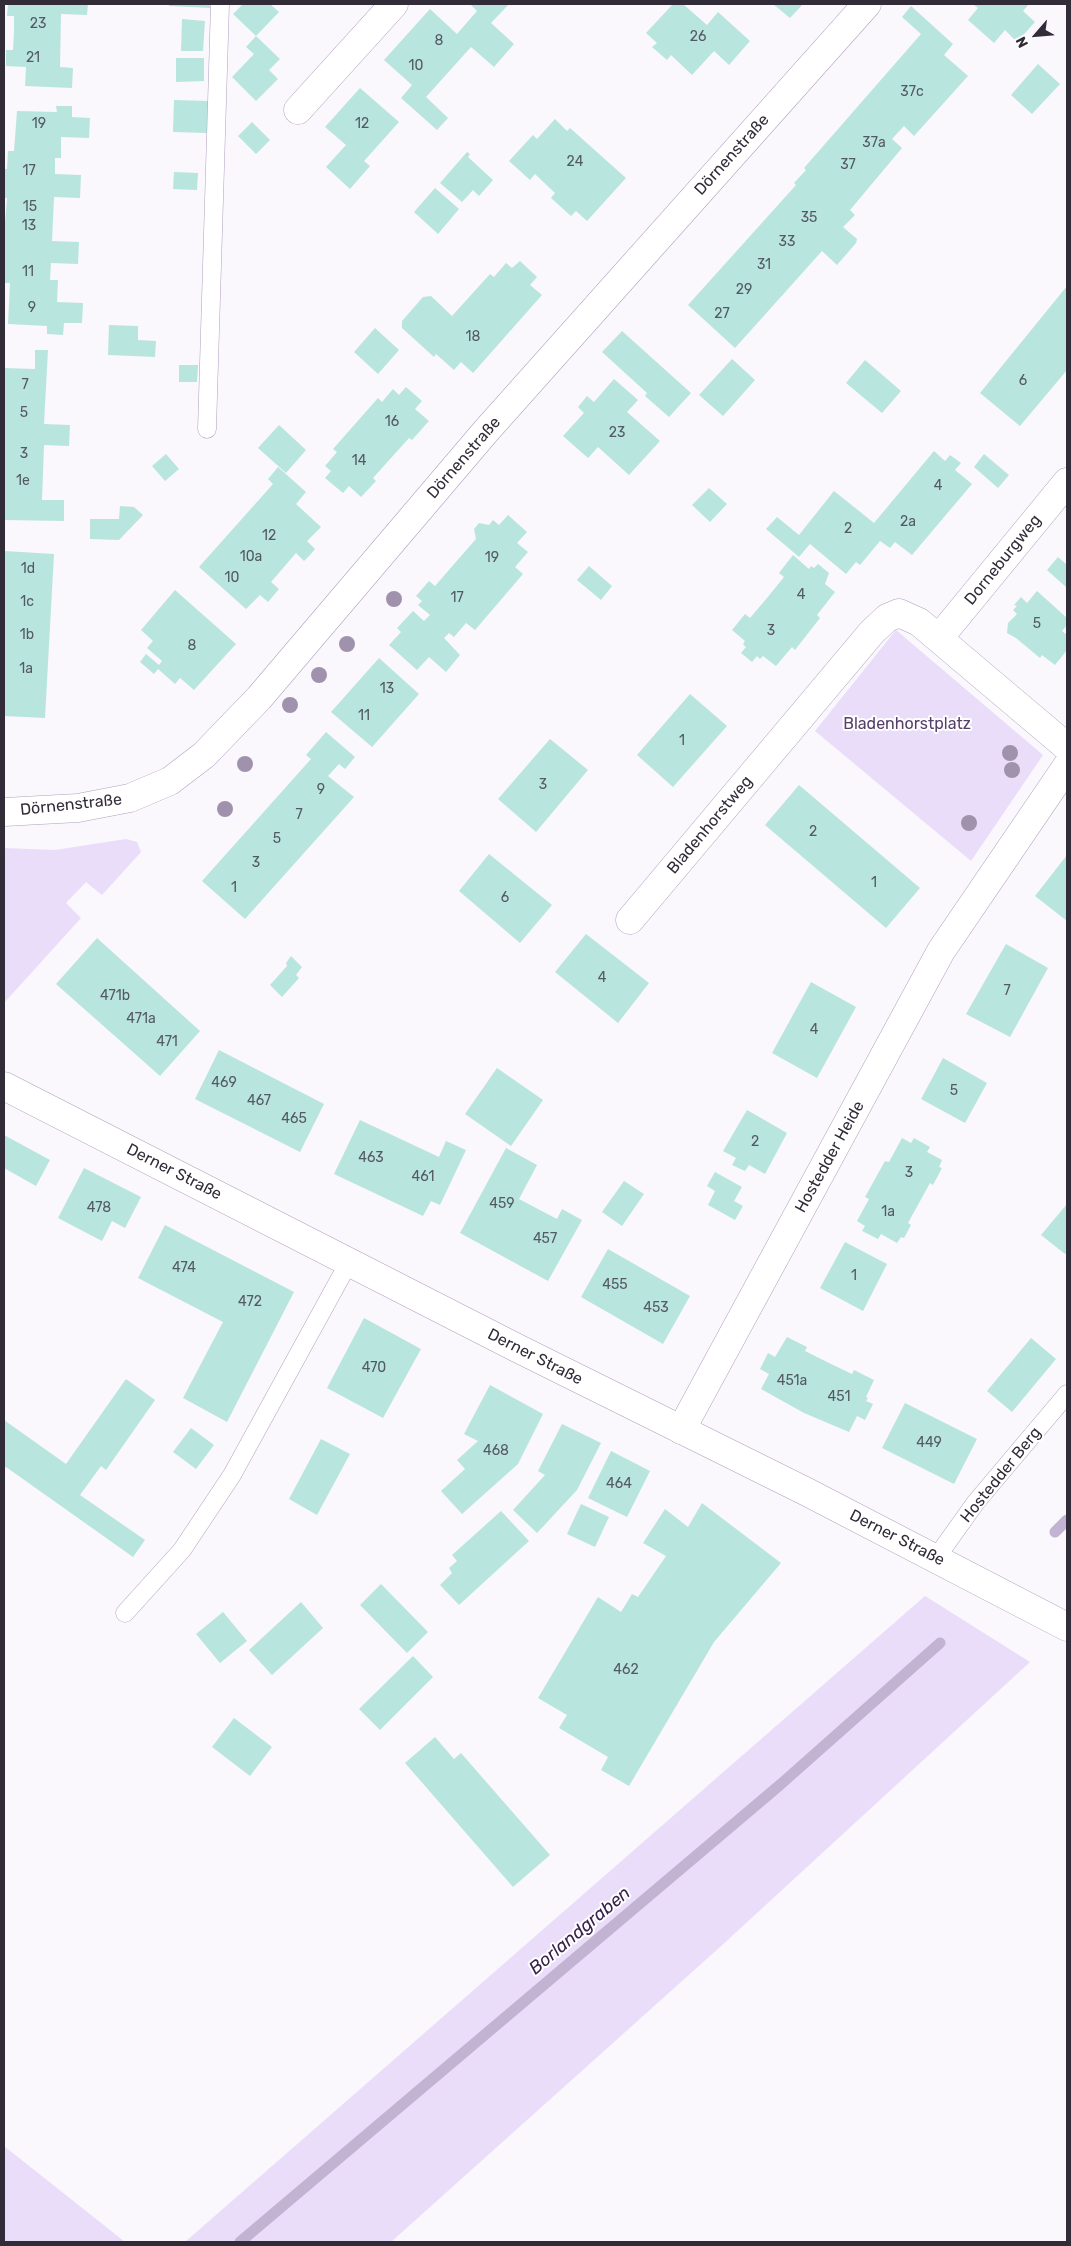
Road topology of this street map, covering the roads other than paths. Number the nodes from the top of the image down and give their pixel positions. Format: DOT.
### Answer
graph roads {
  1 [pos="220,4"];
  2 [pos="394,4"];
  3 [pos="867,4"];
  4 [pos="298,110"];
  5 [pos="207,429"];
  6 [pos="1067,482"];
  7 [pos="939,638"];
  8 [pos="1067,747"];
  9 [pos="1067,766"];
  10 [pos="4,812"];
  11 [pos="630,920"];
  12 [pos="4,1086"];
  13 [pos="349,1262"];
  14 [pos="1067,1394"];
  15 [pos="681,1430"];
  16 [pos="936,1558"];
  17 [pos="125,1613"];
  18 [pos="1067,1626"];
  1 -- 5 [label="lane"];
  2 -- 4 [label="street"];
  3 -- 10 [label="street, Dörnenstraße"];
  6 -- 7 [label="street, Dorneburgweg"];
  7 -- 8 [label="street"];
  7 -- 11 [label="street, Bladenhorstweg"];
  9 -- 15 [label="street, Hostedder Heide"];
  12 -- 13 [label="street, Derner Straße"];
  13 -- 15 [label="street, Derner Straße"];
  13 -- 17 [label="lane"];
  14 -- 16 [label="lane, Hostedder Berg"];
  15 -- 16 [label="street, Derner Straße"];
  16 -- 18 [label="street, Derner Straße"];
}
